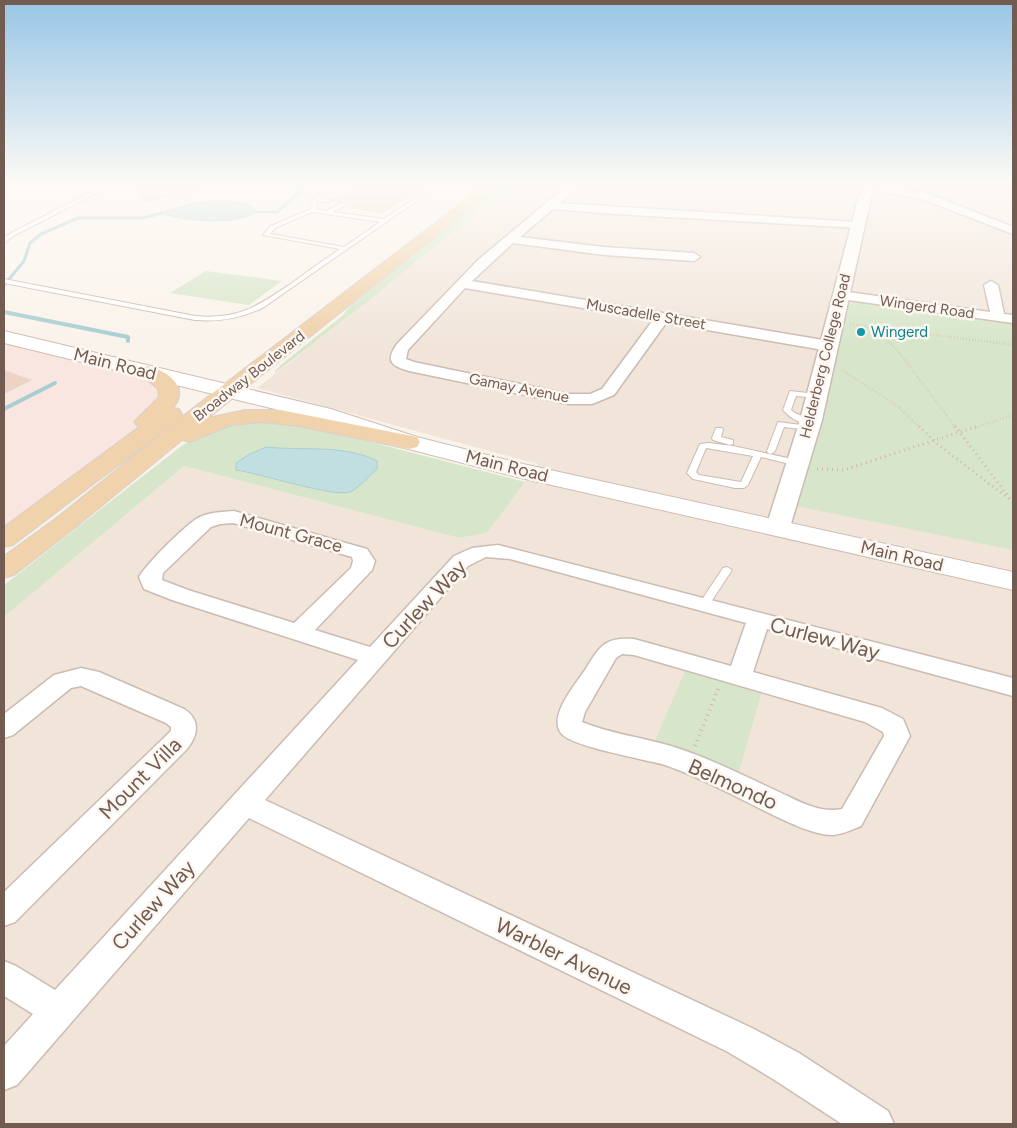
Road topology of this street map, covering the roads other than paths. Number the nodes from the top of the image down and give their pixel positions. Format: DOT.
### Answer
graph roads {
  1 [pos="276,237"];
  2 [pos="360,237"];
  3 [pos="405,237"];
  4 [pos="423,237"];
  5 [pos="513,237"];
  6 [pos="855,237"];
  7 [pos="509,240"];
  8 [pos="343,248"];
  9 [pos="694,257"];
  10 [pos="4,281"];
  11 [pos="463,284"];
  12 [pos="991,285"];
  13 [pos="329,293"];
  14 [pos="841,295"];
  15 [pos="663,317"];
  16 [pos="998,317"];
  17 [pos="1013,319"];
  18 [pos="283,328"];
  19 [pos="5,335"];
  20 [pos="827,353"];
  21 [pos="148,372"];
  22 [pos="226,383"];
  23 [pos="817,396"];
  24 [pos="809,425"];
  25 [pos="720,430"];
  26 [pos="408,442"];
  27 [pos="771,451"];
  28 [pos="758,455"];
  29 [pos="798,463"];
  30 [pos="31,518"];
  31 [pos="780,520"];
  32 [pos="68,521"];
  33 [pos="4,539"];
  34 [pos="1013,563"];
  35 [pos="4,569"];
  36 [pos="727,570"];
  37 [pos="1013,582"];
  38 [pos="703,606"];
  39 [pos="758,620"];
  40 [pos="299,632"];
  41 [pos="376,657"];
  42 [pos="732,675"];
  43 [pos="1013,687"];
  44 [pos="4,728"];
  45 [pos="245,803"];
  46 [pos="4,912"];
  47 [pos="4,977"];
  48 [pos="58,1011"];
  49 [pos="4,1072"];
  50 [pos="875,1124"];
  1 -- 8 [label="lane"];
  2 -- 8 [label="lane"];
  3 -- 13 [label="main road"];
  4 -- 22 [label="main road, Broadway Boulevard"];
  5 -- 7 [label="street"];
  6 -- 14 [label="street, Helderberg College Road"];
  7 -- 9 [label="street"];
  7 -- 11 [label="street"];
  8 -- 10 [label="lane"];
  11 -- 15 [label="street, Muscadelle Street"];
  11 -- 15 [label="street, Gamay Avenue"];
  12 -- 16 [label="street"];
  14 -- 16 [label="street, Wingerd Road"];
  14 -- 20 [label="street, Helderberg College Road"];
  15 -- 20 [label="street, Muscadelle Street"];
  16 -- 17 [label="street, Wingerd Road"];
  18 -- 22 [label="main road, Broadway Boulevard"];
  19 -- 21 [label="main road, Main Road"];
  19 -- 22 [label="main road, Main Road"];
  20 -- 23 [label="street, Helderberg College Road"];
  21 -- 22 [label="main road, Main Road"];
  21 -- 30 [label="main road"];
  22 -- 26 [label="main road, Main Road"];
  22 -- 30 [label="main road, Broadway Boulevard"];
  22 -- 31 [label="main road, Main Road"];
  22 -- 32 [label="main road, Broadway Boulevard"];
  23 -- 24 [label="street, Helderberg College Road"];
  23 -- 24 [label="lane"];
  24 -- 27 [label="lane"];
  24 -- 29 [label="street, Helderberg College Road"];
  25 -- 27 [label="lane"];
  26 -- 31 [label="main road, Main Road"];
  26 -- 32 [label="main road"];
  27 -- 29 [label="lane"];
  28 -- 28 [label="lane"];
  28 -- 29 [label="lane"];
  29 -- 31 [label="street, Helderberg College Road"];
  30 -- 33 [label="main road, Broadway Boulevard"];
  31 -- 34 [label="main road, Main Road"];
  31 -- 37 [label="main road, Main Road"];
  32 -- 35 [label="main road, Broadway Boulevard"];
  36 -- 38 [label="lane"];
  38 -- 39 [label="street, Curlew Way"];
  38 -- 41 [label="street, Curlew Way"];
  39 -- 42 [label="street"];
  39 -- 43 [label="street, Curlew Way"];
  40 -- 40 [label="street, Mount Grace"];
  40 -- 41 [label="street, Mount Grace"];
  41 -- 45 [label="street, Curlew Way"];
  42 -- 42 [label="street, Belmondo"];
  44 -- 46 [label="street, Mount Villa"];
  45 -- 48 [label="street, Curlew Way"];
  45 -- 50 [label="street, Warbler Avenue"];
  47 -- 48 [label="street"];
  48 -- 49 [label="street, Curlew Way"];
}
